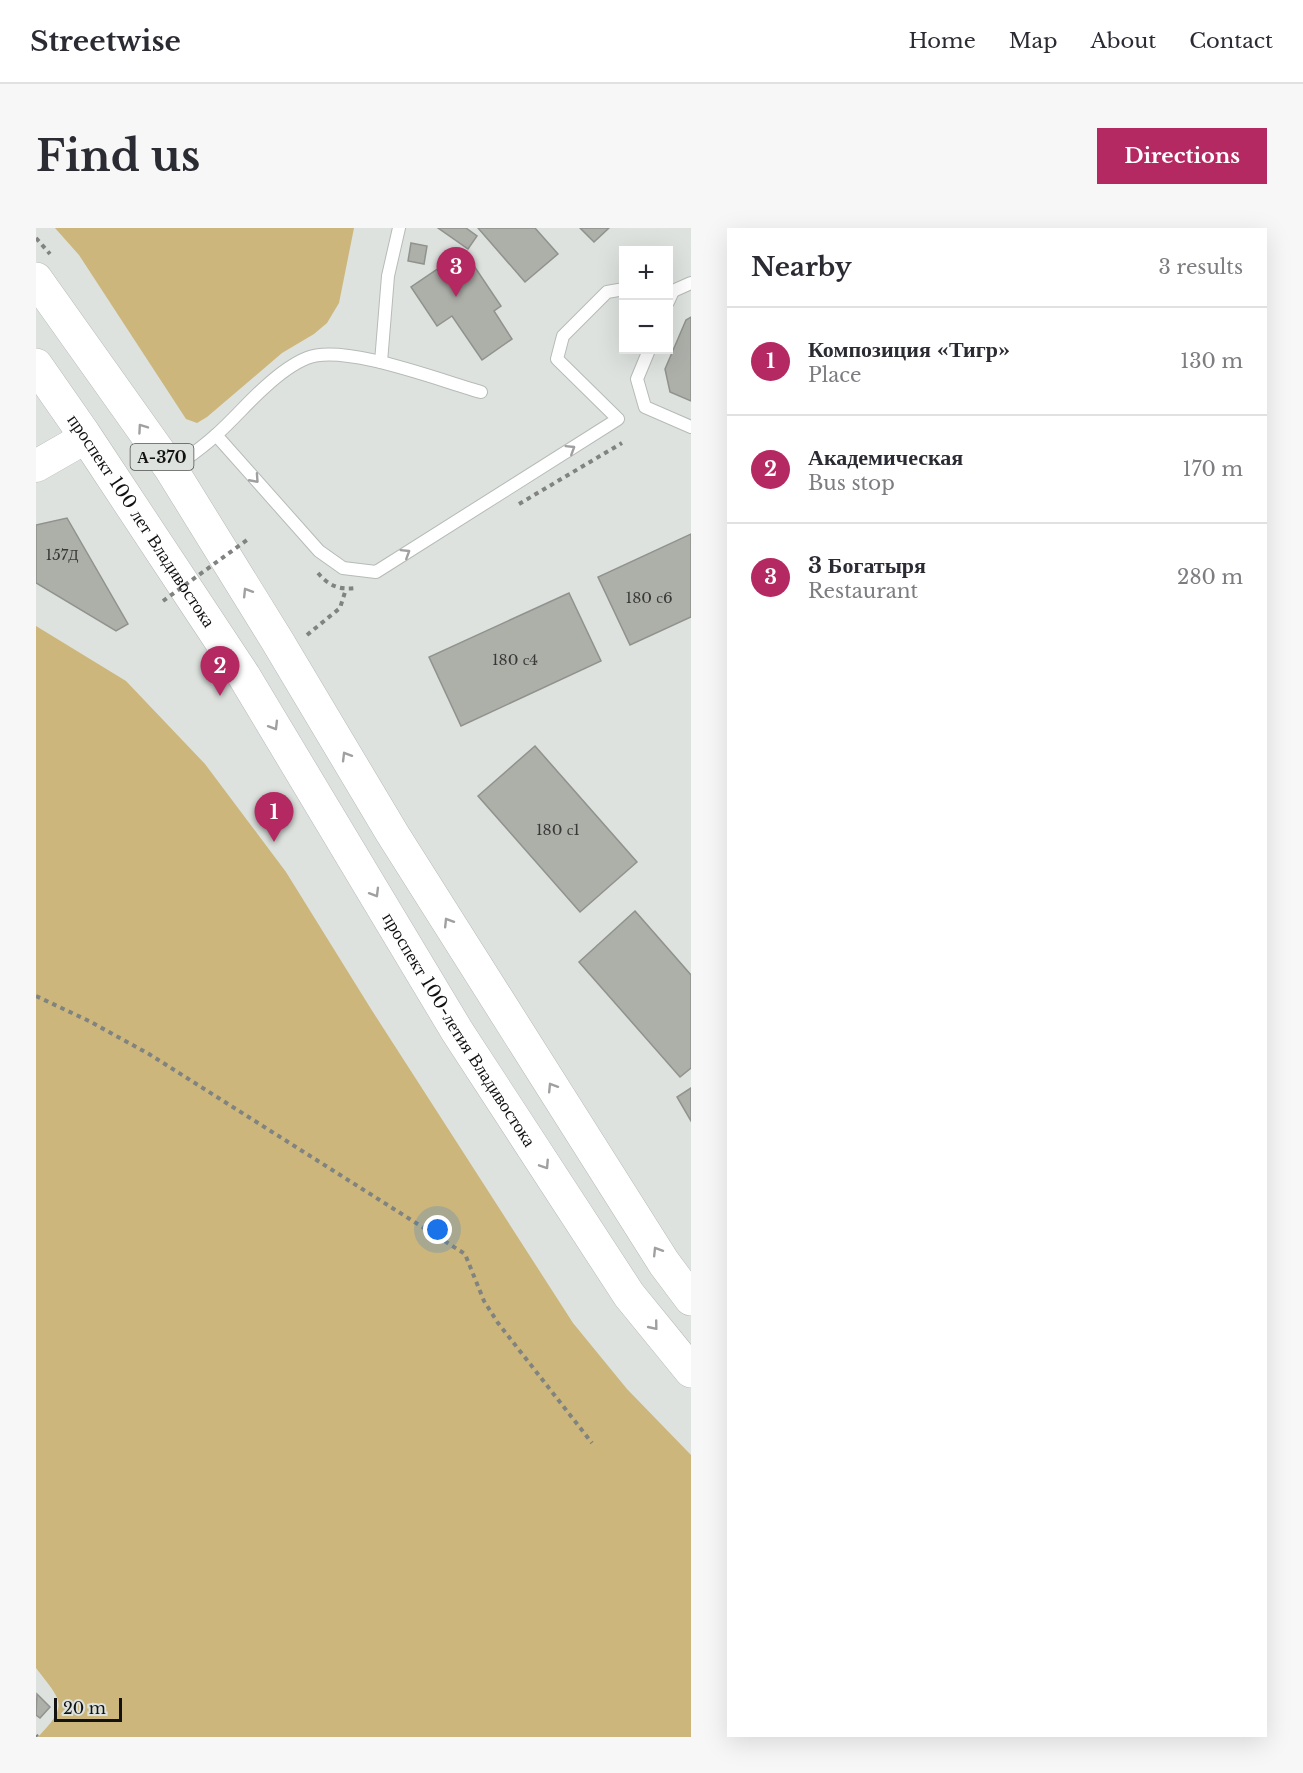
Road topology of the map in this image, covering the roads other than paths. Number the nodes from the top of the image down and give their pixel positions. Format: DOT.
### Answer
graph roads {
  1 [pos="399,228"];
  2 [pos="36,279"];
  3 [pos="691,283"];
  4 [pos="619,290"];
  5 [pos="673,292"];
  6 [pos="647,354"];
  7 [pos="381,362"];
  8 [pos="36,365"];
  9 [pos="480,392"];
  10 [pos="691,427"];
  11 [pos="84,435"];
  12 [pos="216,435"];
  13 [pos="36,466"];
  14 [pos="171,469"];
  15 [pos="244,676"];
  16 [pos="691,1299"];
  17 [pos="691,1371"];
  1 -- 7 [label="lane"];
  14 -- 2 [label="highway, А-370, one-way"];
  3 -- 5 [label="lane"];
  12 -- 4 [label="lane, one-way"];
  6 -- 10 [label="lane"];
  7 -- 9 [label="lane"];
  7 -- 12 [label="lane"];
  8 -- 11 [label="highway, проспект 100 лет Владивостока / А-370"];
  11 -- 13 [label="street"];
  11 -- 15 [label="highway, проспект 100 лет Владивостока / А-370"];
  12 -- 14 [label="lane"];
  16 -- 14 [label="highway, А-370, one-way"];
  15 -- 17 [label="highway, проспект 100-летия Владивостока, one-way"];
}
